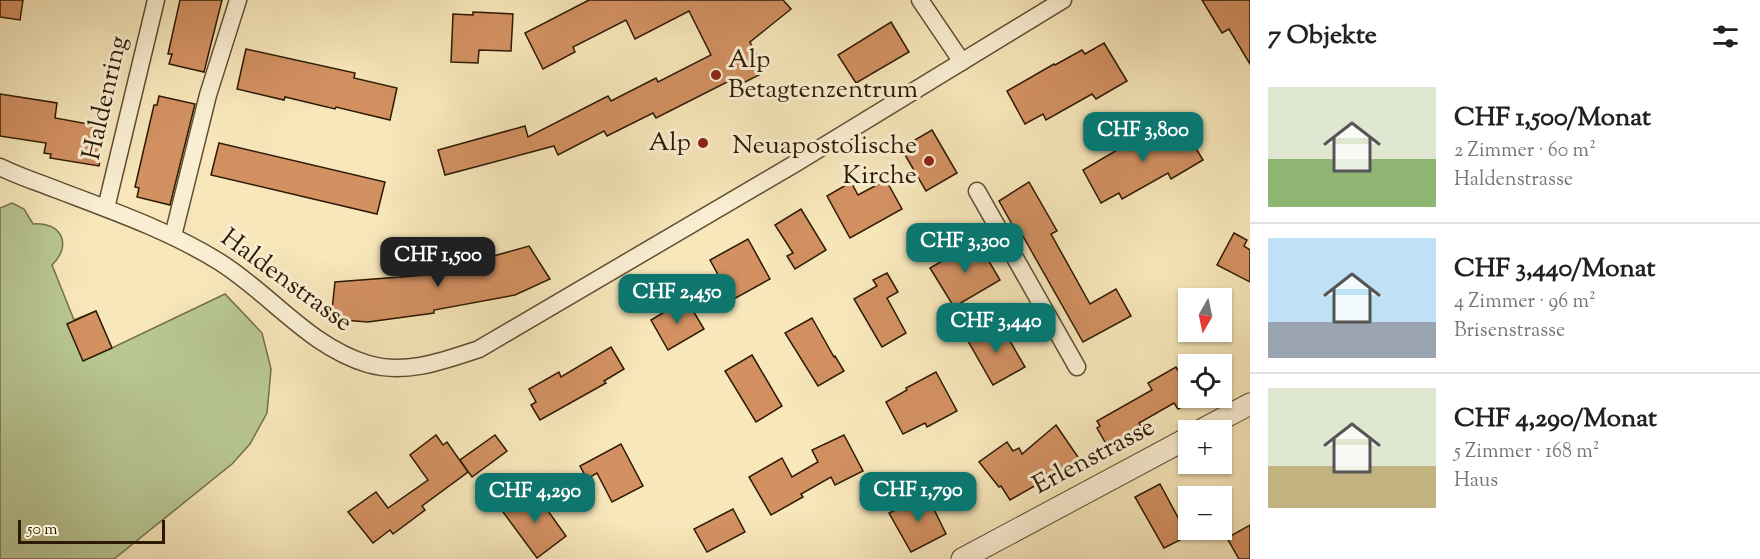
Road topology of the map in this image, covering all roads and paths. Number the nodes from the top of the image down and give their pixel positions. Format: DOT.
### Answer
graph roads {
  1 [pos="156,0"];
  2 [pos="238,0"];
  3 [pos="920,0"];
  4 [pos="1063,0"];
  5 [pos="962,62"];
  6 [pos="0,167"];
  7 [pos="977,191"];
  8 [pos="106,208"];
  9 [pos="173,236"];
  10 [pos="1077,367"];
  11 [pos="1250,404"];
  12 [pos="1220,420"];
  13 [pos="1178,443"];
  14 [pos="962,559"];
  1 -- 8 [label="street, Haldenring"];
  2 -- 9 [label="street"];
  3 -- 5 [label="street"];
  4 -- 5 [label="street, Haldenstrasse"];
  5 -- 9 [label="street, Haldenstrasse"];
  6 -- 8 [label="street, Haldenstrasse"];
  7 -- 10 [label="street"];
  8 -- 9 [label="street, Haldenstrasse"];
  11 -- 12 [label="street"];
  13 -- 14 [label="street, Erlenstrasse"];
}
